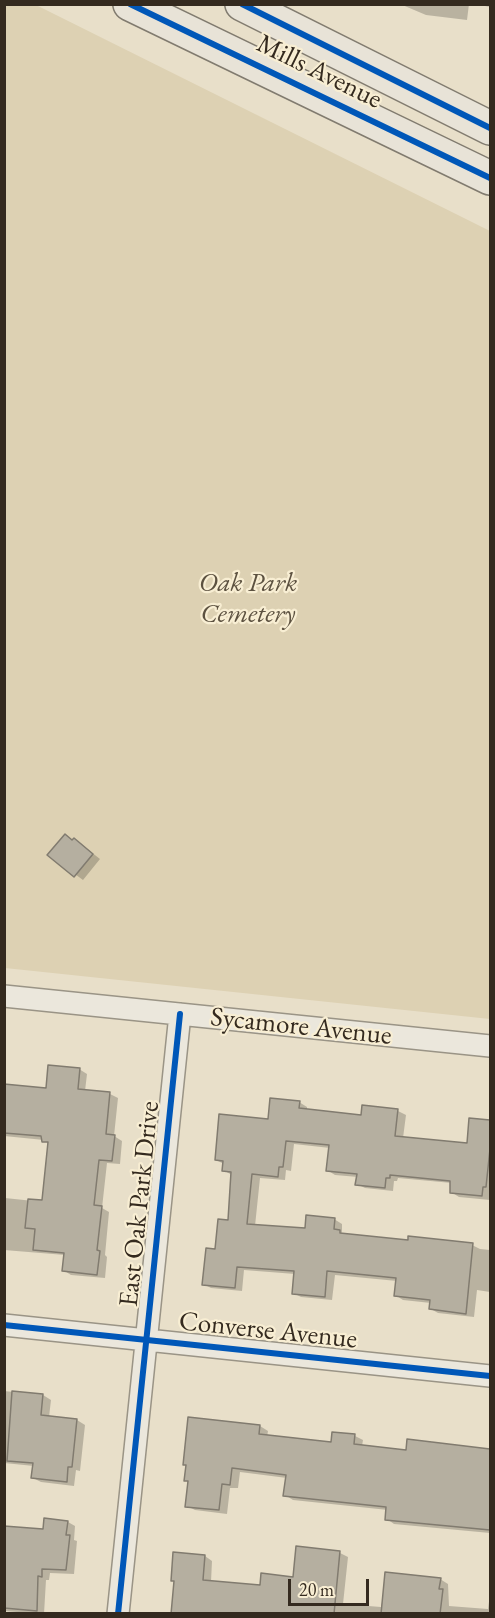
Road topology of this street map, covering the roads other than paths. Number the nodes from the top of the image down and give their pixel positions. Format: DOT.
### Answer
graph roads {
  1 [pos="242,4"];
  2 [pos="134,5"];
  3 [pos="490,128"];
  4 [pos="490,178"];
  5 [pos="4,996"];
  6 [pos="180,1014"];
  7 [pos="490,1046"];
  8 [pos="4,1325"];
  9 [pos="147,1340"];
  10 [pos="490,1376"];
  11 [pos="118,1614"];
  1 -- 3 [label="main road, Mills Avenue"];
  2 -- 4 [label="main road, Mills Avenue"];
  5 -- 6 [label="street, Sycamore Avenue"];
  6 -- 7 [label="street, Sycamore Avenue"];
  6 -- 9 [label="street, East Oak Park Drive"];
  8 -- 9 [label="street, Converse Avenue"];
  9 -- 10 [label="street, Converse Avenue"];
  9 -- 11 [label="street, East Oak Park Drive"];
}
